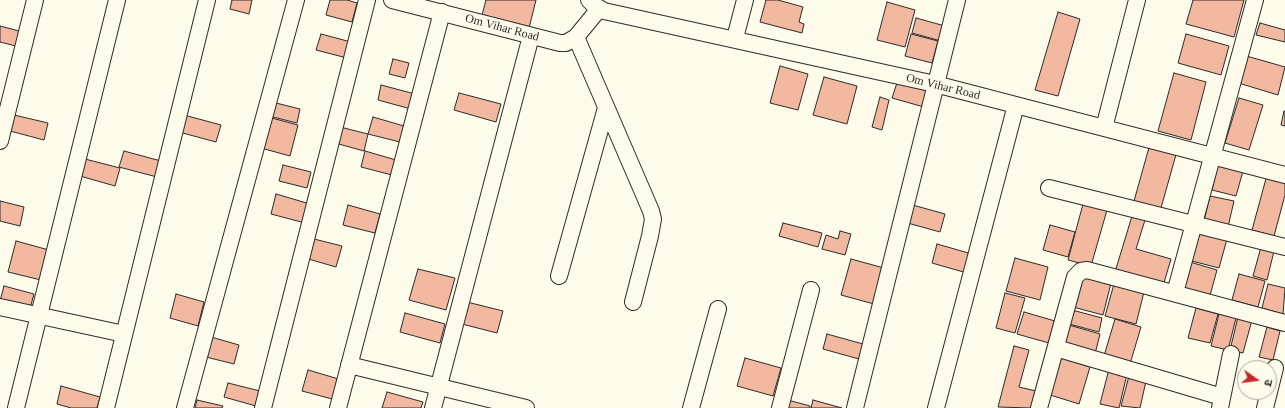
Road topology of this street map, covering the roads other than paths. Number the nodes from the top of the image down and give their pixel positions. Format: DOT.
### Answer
graph roads {
  1 [pos="35,0"];
  2 [pos="117,0"];
  3 [pos="207,0"];
  4 [pos="296,0"];
  5 [pos="367,0"];
  6 [pos="392,0"];
  7 [pos="745,0"];
  8 [pos="957,0"];
  9 [pos="1137,0"];
  10 [pos="1255,0"];
  11 [pos="594,4"];
  12 [pos="442,12"];
  13 [pos="530,36"];
  14 [pos="576,38"];
  15 [pos="735,38"];
  16 [pos="936,84"];
  17 [pos="1016,105"];
  18 [pos="606,108"];
  19 [pos="1104,128"];
  20 [pos="0,140"];
  21 [pos="1213,156"];
  22 [pos="1285,175"];
  23 [pos="1049,188"];
  24 [pos="1194,224"];
  25 [pos="1285,247"];
  26 [pos="559,276"];
  27 [pos="811,290"];
  28 [pos="1175,293"];
  29 [pos="633,302"];
  30 [pos="0,307"];
  31 [pos="718,309"];
  32 [pos="39,315"];
  33 [pos="1285,323"];
  34 [pos="124,334"];
  35 [pos="1056,348"];
  36 [pos="1231,354"];
  37 [pos="349,365"];
  38 [pos="438,387"];
  39 [pos="1221,403"];
  40 [pos="16,408"];
  41 [pos="106,408"];
  42 [pos="185,408"];
  43 [pos="263,408"];
  44 [pos="338,408"];
  45 [pos="433,408"];
  46 [pos="526,408"];
  47 [pos="691,408"];
  48 [pos="780,408"];
  49 [pos="855,408"];
  50 [pos="936,408"];
  51 [pos="1039,408"];
  1 -- 20 [label="street"];
  2 -- 32 [label="street"];
  3 -- 34 [label="street"];
  4 -- 42 [label="street"];
  5 -- 43 [label="street"];
  6 -- 12 [label="street, Om Vihar Road"];
  7 -- 15 [label="street"];
  8 -- 16 [label="street"];
  9 -- 19 [label="street"];
  10 -- 21 [label="street"];
  11 -- 14 [label="street, Om Vihar Road"];
  11 -- 15 [label="street, Om Vihar Road"];
  12 -- 13 [label="street, Om Vihar Road"];
  12 -- 37 [label="street"];
  13 -- 14 [label="street, Om Vihar Road"];
  13 -- 38 [label="street"];
  14 -- 18 [label="street"];
  15 -- 16 [label="street, Om Vihar Road"];
  16 -- 17 [label="street, Om Vihar Road"];
  16 -- 49 [label="street"];
  17 -- 19 [label="street, Om Vihar Road"];
  17 -- 50 [label="street"];
  18 -- 26 [label="street"];
  18 -- 29 [label="street"];
  19 -- 21 [label="street, Om Vihar Road"];
  21 -- 22 [label="street, Om Vihar Road"];
  21 -- 24 [label="street"];
  23 -- 24 [label="street"];
  24 -- 25 [label="street"];
  24 -- 28 [label="street"];
  27 -- 48 [label="street"];
  28 -- 33 [label="street"];
  28 -- 35 [label="street"];
  30 -- 32 [label="street"];
  31 -- 47 [label="street"];
  32 -- 34 [label="street"];
  32 -- 40 [label="street"];
  34 -- 41 [label="street"];
  35 -- 39 [label="street"];
  35 -- 51 [label="street"];
  36 -- 39 [label="street"];
  37 -- 38 [label="street"];
  37 -- 44 [label="street"];
  38 -- 45 [label="street"];
  38 -- 46 [label="street"];
}
